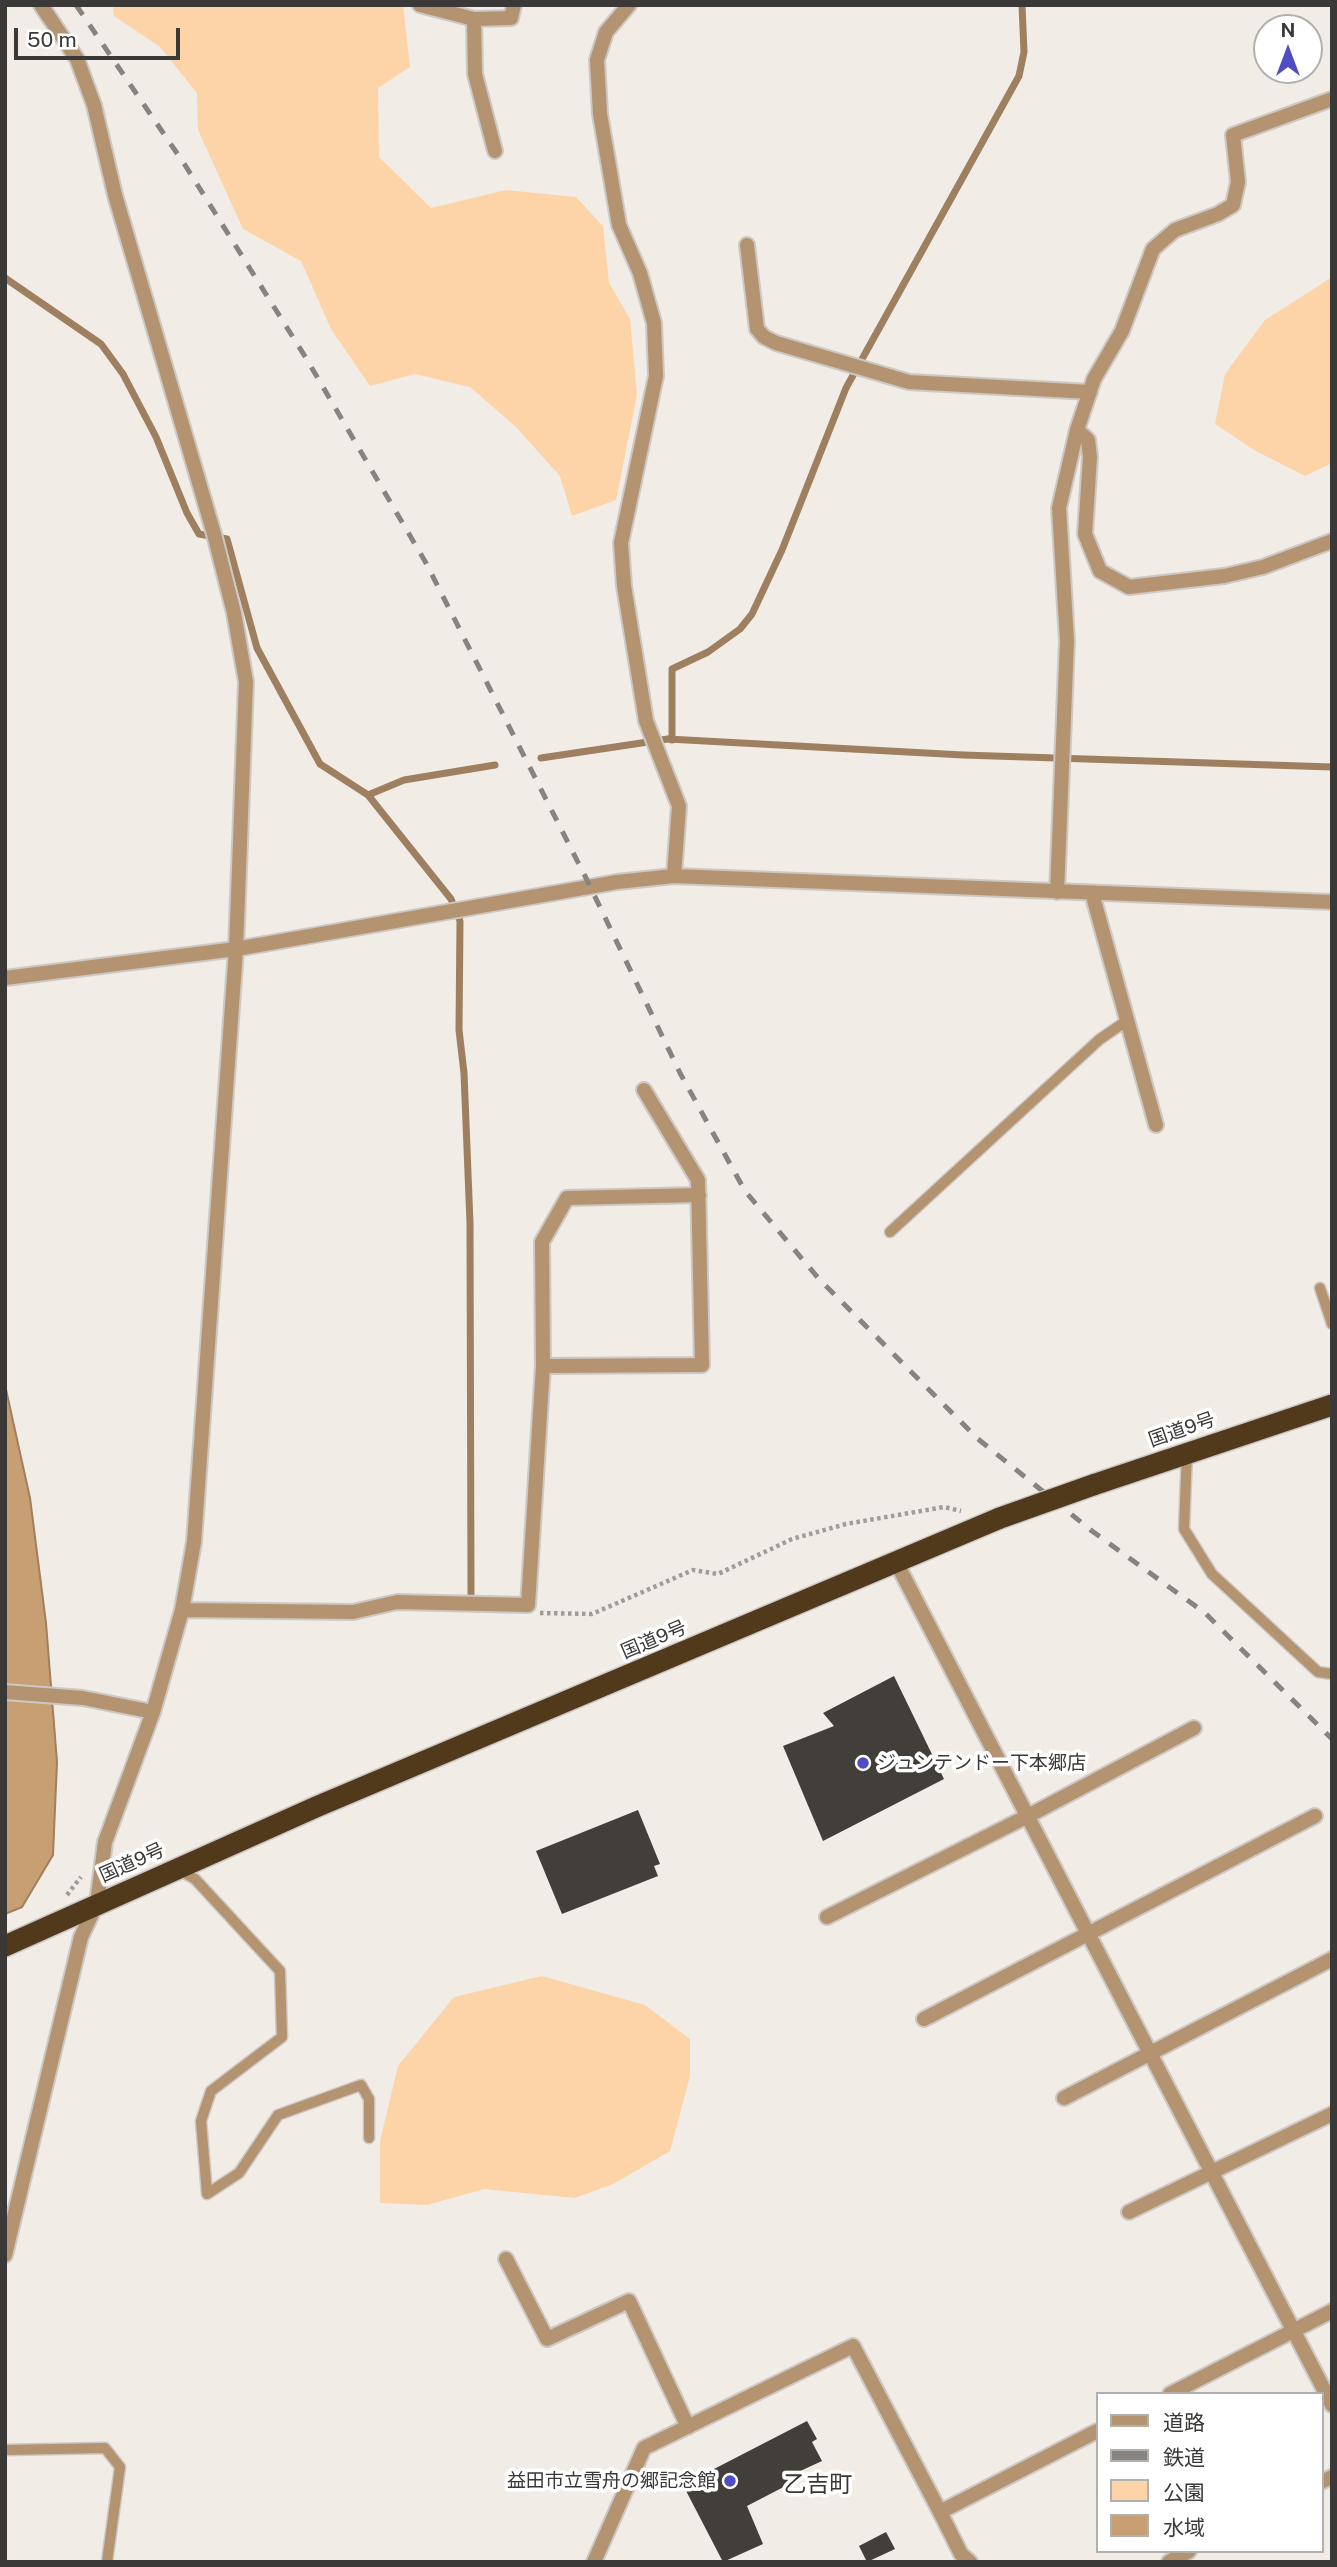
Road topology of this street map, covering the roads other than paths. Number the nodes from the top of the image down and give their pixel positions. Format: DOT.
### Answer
graph roads {
  1 [pos="41,5"];
  2 [pos="420,5"];
  3 [pos="514,5"];
  4 [pos="629,5"];
  5 [pos="474,19"];
  6 [pos="1332,99"];
  7 [pos="495,151"];
  8 [pos="747,245"];
  9 [pos="1090,392"];
  10 [pos="1077,430"];
  11 [pos="1332,541"];
  12 [pos="674,876"];
  13 [pos="1057,892"];
  14 [pos="1092,893"];
  15 [pos="1332,902"];
  16 [pos="236,949"];
  17 [pos="5,978"];
  18 [pos="1125,1022"];
  19 [pos="644,1090"];
  20 [pos="1156,1125"];
  21 [pos="699,1195"];
  22 [pos="890,1233"];
  23 [pos="1320,1288"];
  24 [pos="1332,1324"];
  25 [pos="543,1366"];
  26 [pos="1332,1405"];
  27 [pos="1186,1451"];
  28 [pos="895,1560"];
  29 [pos="182,1610"];
  30 [pos="1332,1674"];
  31 [pos="5,1692"];
  32 [pos="153,1712"];
  33 [pos="1194,1728"];
  34 [pos="1315,1816"];
  35 [pos="1026,1817"];
  36 [pos="176,1868"];
  37 [pos="97,1903"];
  38 [pos="827,1916"];
  39 [pos="1088,1935"];
  40 [pos="5,1946"];
  41 [pos="1332,1959"];
  42 [pos="924,2019"];
  43 [pos="1151,2054"];
  44 [pos="1065,2098"];
  45 [pos="1332,2114"];
  46 [pos="369,2138"];
  47 [pos="1212,2172"];
  48 [pos="1129,2212"];
  49 [pos="5,2255"];
  50 [pos="506,2259"];
  51 [pos="1332,2311"];
  52 [pos="1294,2329"];
  53 [pos="1174,2392"];
  54 [pos="1332,2405"];
  55 [pos="688,2427"];
  56 [pos="1096,2432"];
  57 [pos="5,2450"];
  58 [pos="940,2512"];
  59 [pos="1185,2553"];
  60 [pos="107,2562"];
  61 [pos="594,2562"];
  62 [pos="970,2562"];
  63 [pos="1169,2562"];
  1 -- 16 [label="street"];
  2 -- 5 [label="street"];
  3 -- 5 [label="street"];
  4 -- 12 [label="street"];
  5 -- 7 [label="street"];
  6 -- 9 [label="street"];
  8 -- 9 [label="street"];
  9 -- 10 [label="street"];
  10 -- 11 [label="street"];
  10 -- 13 [label="street"];
  12 -- 13 [label="street"];
  12 -- 16 [label="street"];
  13 -- 14 [label="street"];
  14 -- 15 [label="street"];
  14 -- 18 [label="street"];
  16 -- 17 [label="street"];
  16 -- 29 [label="street"];
  18 -- 20 [label="street"];
  18 -- 22 [label="lane"];
  19 -- 21 [label="street"];
  21 -- 25 [label="street"];
  21 -- 25 [label="street"];
  23 -- 24 [label="lane"];
  25 -- 29 [label="street"];
  26 -- 27 [label="highway, 国道9号"];
  27 -- 28 [label="highway, 国道9号, bridge"];
  27 -- 30 [label="lane"];
  28 -- 35 [label="street"];
  28 -- 36 [label="highway, 国道9号"];
  29 -- 32 [label="street"];
  31 -- 32 [label="street"];
  32 -- 37 [label="street"];
  33 -- 35 [label="street"];
  34 -- 39 [label="street"];
  35 -- 38 [label="street"];
  35 -- 39 [label="street"];
  36 -- 37 [label="highway, 国道9号"];
  36 -- 46 [label="lane"];
  37 -- 40 [label="highway, 国道9号"];
  37 -- 49 [label="street"];
  39 -- 42 [label="street"];
  39 -- 43 [label="street"];
  41 -- 43 [label="street"];
  43 -- 44 [label="street"];
  43 -- 47 [label="street"];
  45 -- 47 [label="street"];
  47 -- 48 [label="street"];
  47 -- 52 [label="street"];
  50 -- 55 [label="street"];
  51 -- 52 [label="street"];
  52 -- 53 [label="street"];
  52 -- 54 [label="street"];
  55 -- 58 [label="street"];
  55 -- 61 [label="street"];
  56 -- 58 [label="street"];
  57 -- 60 [label="lane"];
  58 -- 62 [label="street"];
  59 -- 63 [label="street"];
}
